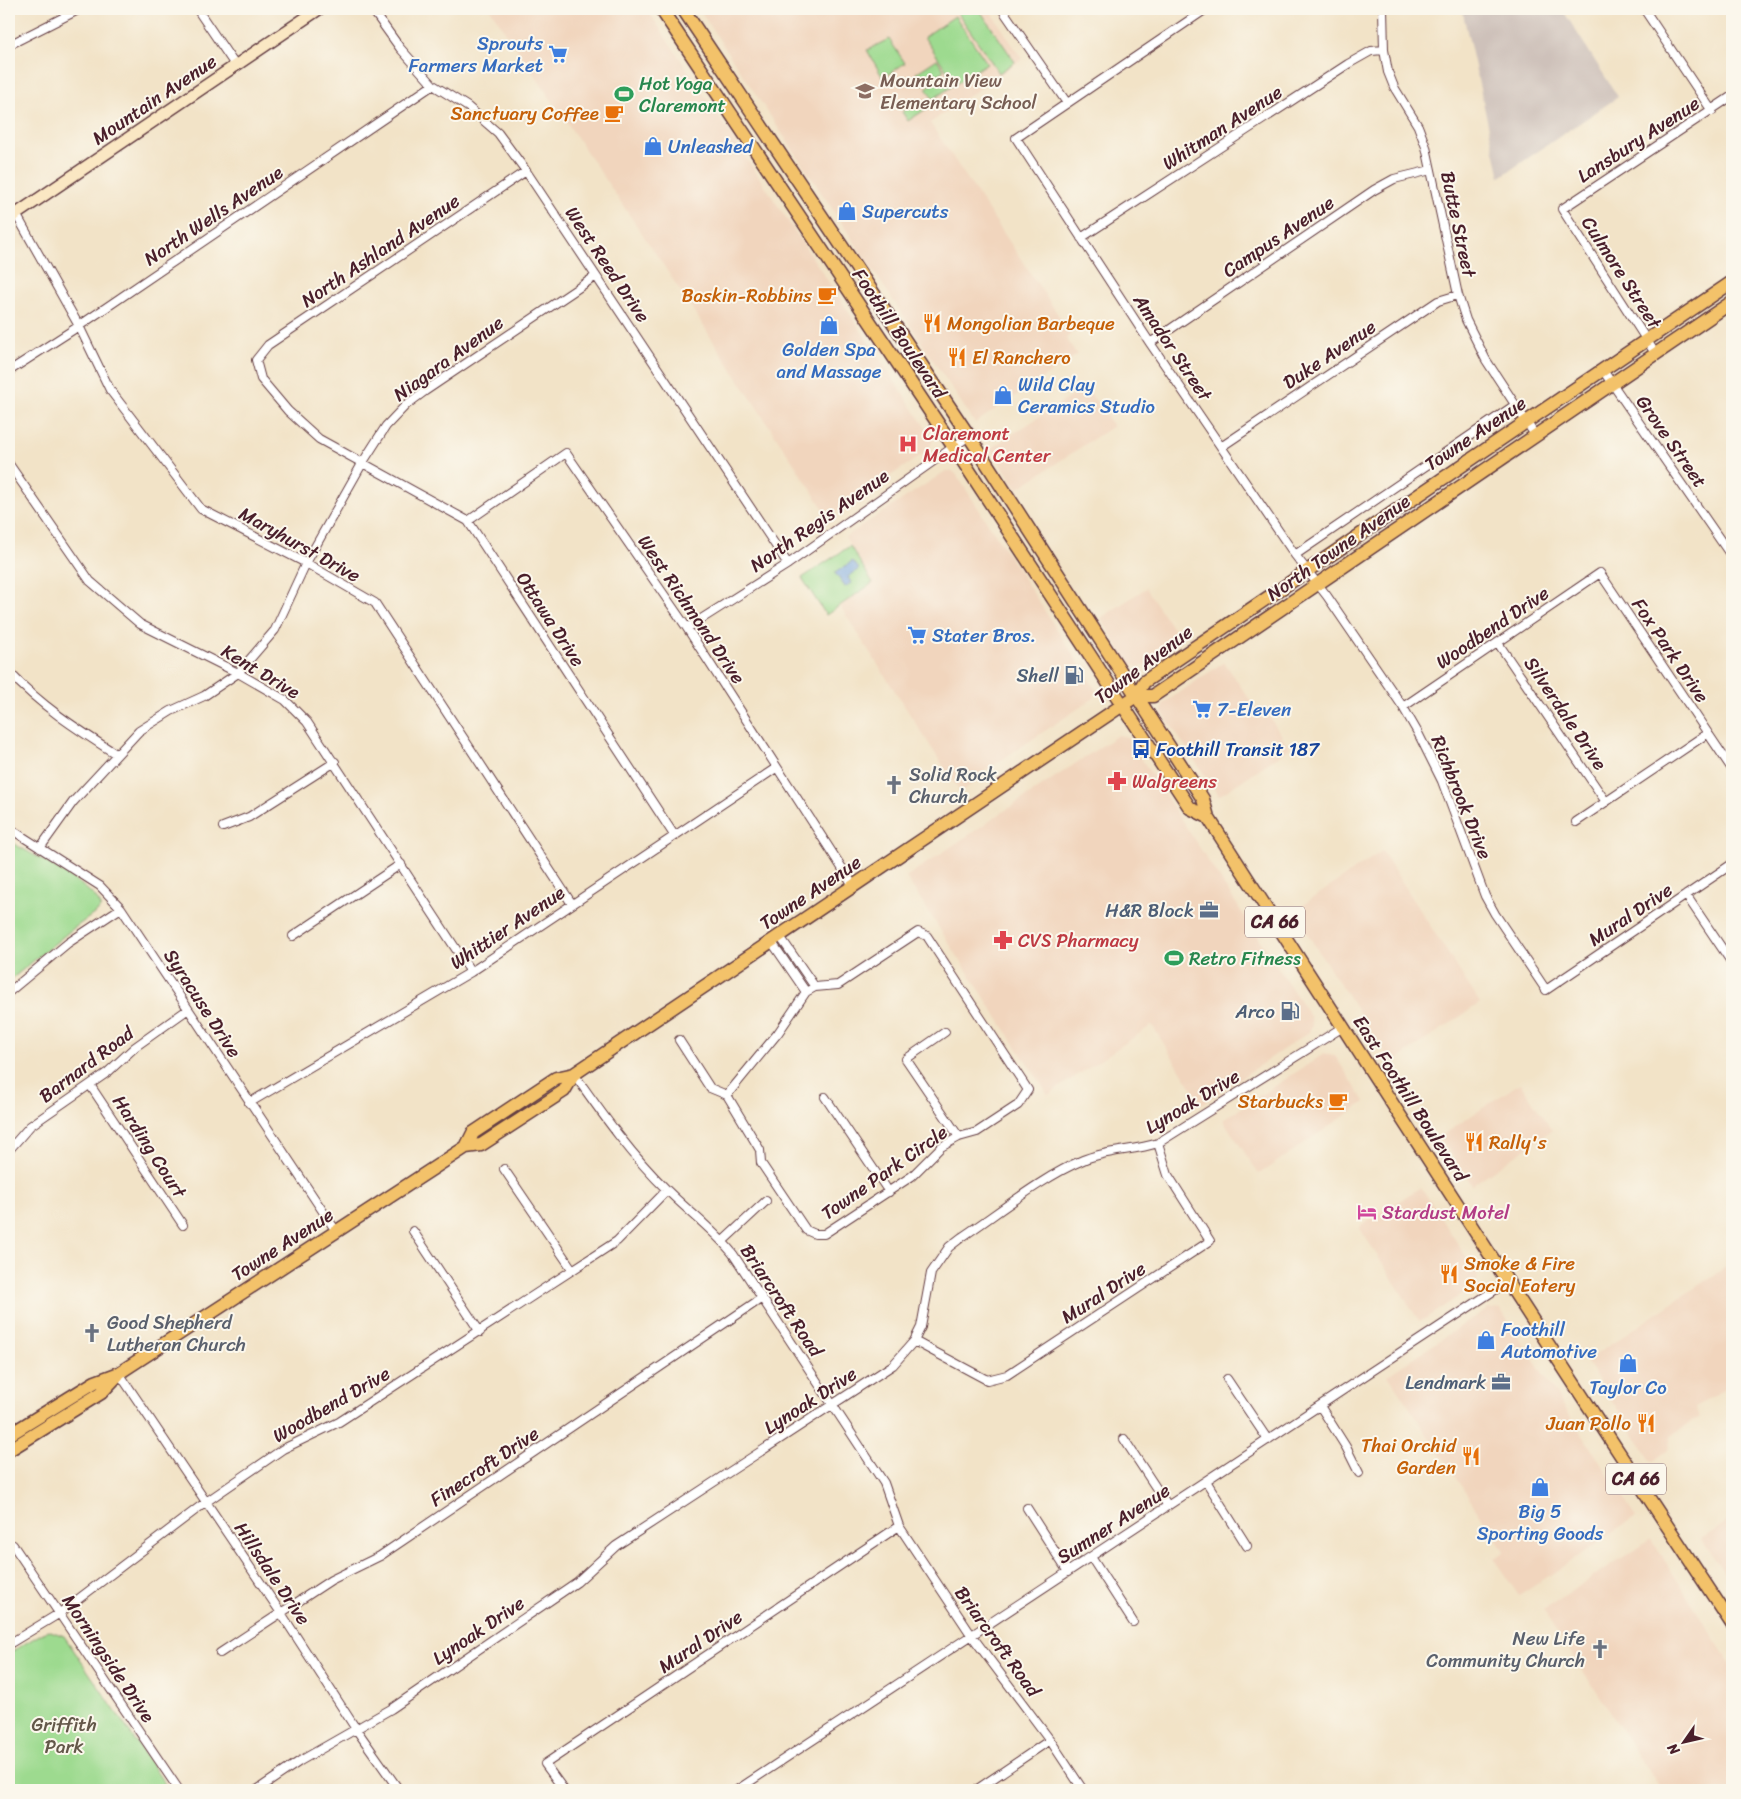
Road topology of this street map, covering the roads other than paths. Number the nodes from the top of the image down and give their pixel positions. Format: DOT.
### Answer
graph roads {
  1 [pos="80,9"];
  2 [pos="197,9"];
  3 [pos="319,9"];
  4 [pos="372,9"];
  5 [pos="661,9"];
  6 [pos="683,9"];
  7 [pos="1002,9"];
  8 [pos="1206,9"];
  9 [pos="1383,9"];
  10 [pos="1644,9"];
  11 [pos="9,45"];
  12 [pos="1384,50"];
  13 [pos="235,65"];
  14 [pos="433,85"];
  15 [pos="1732,96"];
  16 [pos="1067,103"];
  17 [pos="1712,110"];
  18 [pos="1431,170"];
  19 [pos="526,171"];
  20 [pos="1562,209"];
  21 [pos="12,216"];
  22 [pos="1081,238"];
  23 [pos="596,276"];
  24 [pos="1732,282"];
  25 [pos="1458,295"];
  26 [pos="1732,302"];
  27 [pos="79,326"];
  28 [pos="1647,340"];
  29 [pos="1150,343"];
  30 [pos="1656,353"];
  31 [pos="256,360"];
  32 [pos="1602,369"];
  33 [pos="9,371"];
  34 [pos="1612,383"];
  35 [pos="1515,405"];
  36 [pos="1526,421"];
  37 [pos="1535,435"];
  38 [pos="969,436"];
  39 [pos="953,446"];
  40 [pos="1221,447"];
  41 [pos="363,462"];
  42 [pos="9,464"];
  43 [pos="468,521"];
  44 [pos="1295,555"];
  45 [pos="1732,557"];
  46 [pos="306,563"];
  47 [pos="788,564"];
  48 [pos="1308,571"];
  49 [pos="1600,573"];
  50 [pos="1318,584"];
  51 [pos="687,628"];
  52 [pos="1498,643"];
  53 [pos="9,672"];
  54 [pos="238,672"];
  55 [pos="1136,696"];
  56 [pos="1122,705"];
  57 [pos="1402,707"];
  58 [pos="1708,733"];
  59 [pos="116,754"];
  60 [pos="335,762"];
  61 [pos="776,768"];
  62 [pos="1732,769"];
  63 [pos="1606,802"];
  64 [pos="1208,817"];
  65 [pos="1576,822"];
  66 [pos="223,827"];
  67 [pos="9,828"];
  68 [pos="674,835"];
  69 [pos="40,848"];
  70 [pos="401,864"];
  71 [pos="1732,864"];
  72 [pos="853,886"];
  73 [pos="1686,895"];
  74 [pos="572,904"];
  75 [pos="121,908"];
  76 [pos="293,936"];
  77 [pos="775,938"];
  78 [pos="1732,963"];
  79 [pos="471,972"];
  80 [pos="815,987"];
  81 [pos="1546,990"];
  82 [pos="9,992"];
  83 [pos="806,992"];
  84 [pos="187,1010"];
  85 [pos="1343,1027"];
  86 [pos="945,1032"];
  87 [pos="678,1040"];
  88 [pos="574,1074"];
  89 [pos="90,1085"];
  90 [pos="727,1095"];
  91 [pos="825,1096"];
  92 [pos="249,1103"];
  93 [pos="959,1137"];
  94 [pos="1158,1143"];
  95 [pos="9,1150"];
  96 [pos="504,1169"];
  97 [pos="667,1190"];
  98 [pos="888,1192"];
  99 [pos="766,1201"];
  100 [pos="183,1225"];
  101 [pos="336,1230"];
  102 [pos="413,1231"];
  103 [pos="723,1241"];
  104 [pos="572,1269"];
  105 [pos="1507,1282"];
  106 [pos="762,1298"];
  107 [pos="480,1332"];
  108 [pos="914,1341"];
  109 [pos="119,1373"];
  110 [pos="1227,1379"];
  111 [pos="832,1405"];
  112 [pos="1320,1406"];
  113 [pos="55,1414"];
  114 [pos="9,1436"];
  115 [pos="1124,1439"];
  116 [pos="1268,1440"];
  117 [pos="9,1450"];
  118 [pos="1359,1473"];
  119 [pos="1206,1481"];
  120 [pos="206,1502"];
  121 [pos="1168,1506"];
  122 [pos="1027,1508"];
  123 [pos="899,1526"];
  124 [pos="12,1545"];
  125 [pos="1248,1546"];
  126 [pos="1091,1557"];
  127 [pos="1068,1572"];
  128 [pos="60,1613"];
  129 [pos="281,1613"];
  130 [pos="1133,1622"];
  131 [pos="1732,1624"];
  132 [pos="972,1636"];
  133 [pos="9,1644"];
  134 [pos="220,1653"];
  135 [pos="356,1729"];
  136 [pos="1050,1740"];
  137 [pos="179,1790"];
  138 [pos="258,1790"];
  139 [pos="399,1790"];
  140 [pos="564,1790"];
  141 [pos="738,1790"];
  142 [pos="976,1790"];
  143 [pos="1083,1790"];
  1 -- 11 [label="street"];
  2 -- 13 [label="street"];
  3 -- 13 [label="main road, Mountain Avenue"];
  4 -- 14 [label="street, West Reed Drive"];
  5 -- 39 [label="main road, Foothill Boulevard"];
  6 -- 38 [label="main road, Foothill Boulevard"];
  7 -- 16 [label="street"];
  8 -- 16 [label="street"];
  9 -- 12 [label="street, Butte Street"];
  10 -- 17 [label="street"];
  12 -- 18 [label="street, Butte Street"];
  12 -- 22 [label="street, Whitman Avenue"];
  13 -- 21 [label="main road, Mountain Avenue"];
  14 -- 19 [label="street, West Reed Drive"];
  14 -- 27 [label="street, North Wells Avenue"];
  15 -- 17 [label="street, Lansbury Avenue"];
  16 -- 22 [label="street, Amador Street"];
  17 -- 20 [label="street, Lansbury Avenue"];
  18 -- 25 [label="street, Butte Street"];
  18 -- 29 [label="street, Campus Avenue"];
  19 -- 23 [label="street, West Reed Drive"];
  19 -- 31 [label="street, North Ashland Avenue"];
  20 -- 28 [label="street, Culmore Street"];
  21 -- 27 [label="street, Maryhurst Drive"];
  22 -- 29 [label="street, Amador Street"];
  23 -- 41 [label="street, Niagara Avenue"];
  23 -- 47 [label="street, West Reed Drive"];
  24 -- 28 [label="main road, Towne Avenue"];
  25 -- 35 [label="street, Butte Street"];
  25 -- 40 [label="street, Duke Avenue"];
  26 -- 30 [label="main road, North Towne Avenue"];
  27 -- 33 [label="street, North Wells Avenue"];
  27 -- 46 [label="street, Maryhurst Drive"];
  28 -- 30 [label="street, Culmore Street"];
  28 -- 32 [label="main road, Towne Avenue"];
  29 -- 40 [label="street, Amador Street"];
  30 -- 34 [label="main road, North Towne Avenue"];
  31 -- 41 [label="street, Ottawa Drive"];
  32 -- 34 [label="street, Grove Street"];
  32 -- 36 [label="main road, Towne Avenue"];
  34 -- 37 [label="main road, North Towne Avenue"];
  34 -- 45 [label="street, Grove Street"];
  35 -- 36 [label="street, Butte Street"];
  35 -- 44 [label="street"];
  36 -- 37 [label="street, Butte Street"];
  36 -- 48 [label="main road, Towne Avenue"];
  37 -- 50 [label="main road, North Towne Avenue"];
  38 -- 39 [label="street, North Regis Avenue"];
  38 -- 55 [label="main road, Foothill Boulevard"];
  39 -- 47 [label="street, North Regis Avenue"];
  39 -- 56 [label="main road, Foothill Boulevard"];
  40 -- 44 [label="street, Amador Street"];
  41 -- 43 [label="street, Ottawa Drive"];
  41 -- 46 [label="street, Niagara Avenue"];
  42 -- 54 [label="street, Kent Drive"];
  43 -- 51 [label="street, West Richmond Drive"];
  43 -- 68 [label="street, Ottawa Drive"];
  44 -- 48 [label="street, Amador Street"];
  46 -- 54 [label="street, Niagara Avenue"];
  46 -- 74 [label="street, Maryhurst Drive"];
  47 -- 51 [label="street, North Regis Avenue"];
  48 -- 50 [label="street, Richbrook Drive"];
  48 -- 55 [label="main road, Towne Avenue"];
  49 -- 52 [label="street, Woodbend Drive"];
  49 -- 58 [label="street, Fox Park Drive"];
  50 -- 55 [label="main road, North Towne Avenue"];
  50 -- 57 [label="street, Richbrook Drive"];
  51 -- 61 [label="street, West Richmond Drive"];
  52 -- 57 [label="street, Woodbend Drive"];
  52 -- 63 [label="street, Silverdale Drive"];
  53 -- 59 [label="street"];
  54 -- 59 [label="street, Niagara Avenue"];
  54 -- 60 [label="street, Kent Drive"];
  55 -- 56 [label="main road, Towne Avenue"];
  55 -- 64 [label="main road, East Foothill Boulevard / CA 66"];
  56 -- 64 [label="main road, East Foothill Boulevard / CA 66"];
  56 -- 72 [label="main road, Towne Avenue"];
  57 -- 81 [label="street, Richbrook Drive"];
  58 -- 62 [label="street, Fox Park Drive"];
  58 -- 63 [label="street"];
  59 -- 69 [label="street, Niagara Avenue"];
  60 -- 66 [label="street"];
  60 -- 70 [label="street, Kent Drive"];
  61 -- 68 [label="street, Whittier Avenue"];
  61 -- 72 [label="street, West Richmond Drive"];
  63 -- 65 [label="street"];
  64 -- 85 [label="main road, East Foothill Boulevard / CA 66"];
  67 -- 69 [label="street, Syracuse Drive"];
  68 -- 74 [label="street, Whittier Avenue"];
  69 -- 75 [label="street, Syracuse Drive"];
  70 -- 76 [label="street"];
  70 -- 79 [label="street, Kent Drive"];
  71 -- 73 [label="street, Mural Drive"];
  72 -- 77 [label="main road, Towne Avenue"];
  73 -- 78 [label="street"];
  73 -- 81 [label="street, Mural Drive"];
  74 -- 79 [label="street, Whittier Avenue"];
  75 -- 82 [label="street"];
  75 -- 84 [label="street, Syracuse Drive"];
  77 -- 80 [label="street"];
  77 -- 83 [label="street"];
  77 -- 88 [label="main road, Towne Avenue"];
  79 -- 92 [label="street, Whittier Avenue"];
  80 -- 83 [label="street, Towne Park Circle"];
  80 -- 93 [label="street, Towne Park Circle"];
  83 -- 90 [label="street, Towne Park Circle"];
  84 -- 89 [label="street, Barnard Road"];
  84 -- 92 [label="street, Syracuse Drive"];
  85 -- 94 [label="street, Lynoak Drive"];
  85 -- 105 [label="main road, East Foothill Boulevard / CA 66"];
  86 -- 93 [label="street"];
  87 -- 90 [label="street"];
  88 -- 97 [label="street, Briarcroft Road"];
  88 -- 101 [label="main road, Towne Avenue"];
  89 -- 95 [label="street, Barnard Road"];
  89 -- 100 [label="street, Harding Court"];
  90 -- 98 [label="street, Towne Park Circle"];
  91 -- 98 [label="street"];
  92 -- 101 [label="street, Syracuse Drive"];
  93 -- 98 [label="street, Towne Park Circle"];
  94 -- 108 [label="street, Lynoak Drive"];
  94 -- 108 [label="street, Mural Drive"];
  96 -- 104 [label="street"];
  97 -- 103 [label="street, Briarcroft Road"];
  97 -- 104 [label="street, Woodbend Drive"];
  99 -- 103 [label="street"];
  101 -- 109 [label="main road, Towne Avenue"];
  102 -- 107 [label="street"];
  103 -- 106 [label="street, Briarcroft Road"];
  104 -- 107 [label="street, Woodbend Drive"];
  105 -- 112 [label="street, Sumner Avenue"];
  105 -- 131 [label="main road, East Foothill Boulevard / CA 66"];
  106 -- 111 [label="street, Briarcroft Road"];
  106 -- 129 [label="street, Finecroft Drive"];
  107 -- 120 [label="street, Woodbend Drive"];
  108 -- 111 [label="street, Lynoak Drive"];
  109 -- 113 [label="main road, Towne Avenue"];
  109 -- 120 [label="street, Hillsdale Drive"];
  110 -- 116 [label="street"];
  111 -- 123 [label="street, Briarcroft Road"];
  111 -- 135 [label="street, Lynoak Drive"];
  112 -- 116 [label="street, Sumner Avenue"];
  112 -- 118 [label="street"];
  113 -- 114 [label="main road, Towne Avenue"];
  113 -- 117 [label="main road, Towne Avenue"];
  115 -- 121 [label="street"];
  116 -- 119 [label="street, Sumner Avenue"];
  119 -- 121 [label="street, Sumner Avenue"];
  119 -- 125 [label="street"];
  120 -- 128 [label="street, Woodbend Drive"];
  120 -- 129 [label="street, Hillsdale Drive"];
  121 -- 126 [label="street, Sumner Avenue"];
  122 -- 127 [label="street"];
  123 -- 132 [label="street, Briarcroft Road"];
  123 -- 140 [label="street, Mural Drive"];
  124 -- 128 [label="street, Morningside Drive"];
  126 -- 127 [label="street, Sumner Avenue"];
  126 -- 130 [label="street"];
  127 -- 132 [label="street, Sumner Avenue"];
  128 -- 133 [label="street, Woodbend Drive"];
  128 -- 137 [label="street, Morningside Drive"];
  129 -- 134 [label="street, Finecroft Drive"];
  129 -- 135 [label="street, Hillsdale Drive"];
  132 -- 136 [label="street, Briarcroft Road"];
  132 -- 141 [label="street, Sumner Avenue"];
  135 -- 138 [label="street, Lynoak Drive"];
  135 -- 139 [label="street, Hillsdale Drive"];
  136 -- 142 [label="street"];
  136 -- 143 [label="street, Briarcroft Road"];
}
